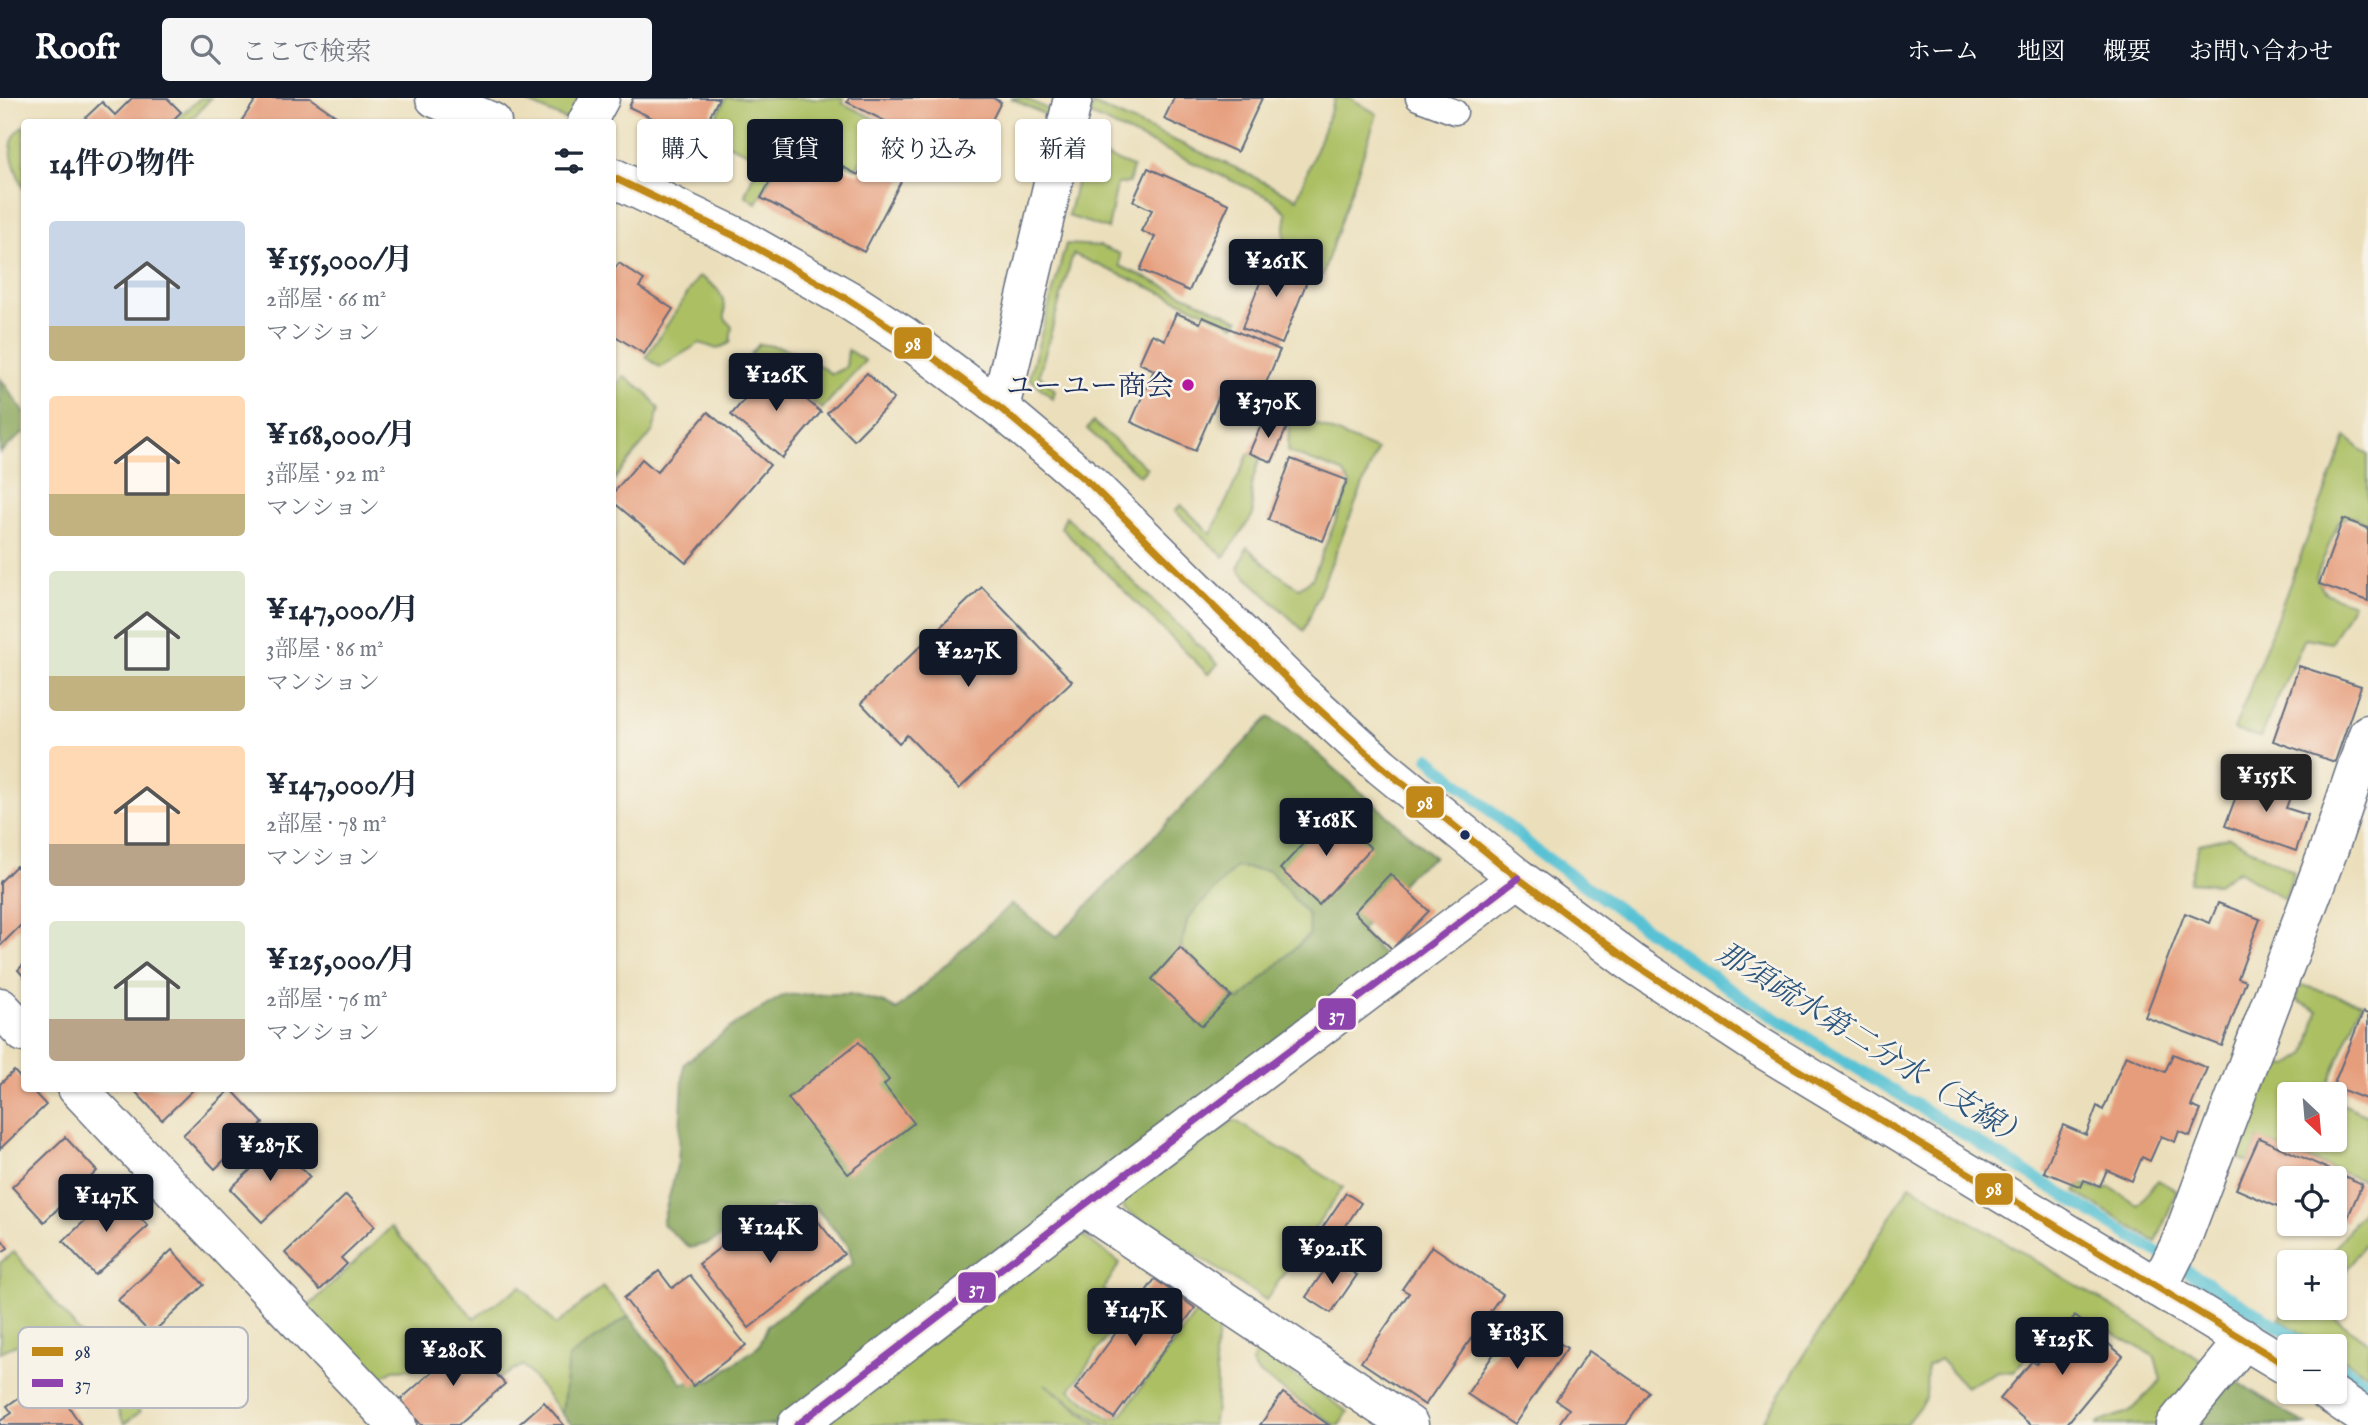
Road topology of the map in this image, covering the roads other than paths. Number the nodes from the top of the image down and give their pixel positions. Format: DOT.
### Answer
graph roads {
  1 [pos="435,98"];
  2 [pos="600,98"];
  3 [pos="1073,98"];
  4 [pos="1418,98"];
  5 [pos="1455,112"];
  6 [pos="485,119"];
  7 [pos="589,119"];
  8 [pos="616,179"];
  9 [pos="1000,408"];
  10 [pos="2368,734"];
  11 [pos="1518,878"];
  12 [pos="0,1007"];
  13 [pos="21,1030"];
  14 [pos="81,1092"];
  15 [pos="1083,1206"];
  16 [pos="2158,1288"];
  17 [pos="2245,1339"];
  18 [pos="2277,1359"];
  19 [pos="2346,1404"];
  20 [pos="2368,1419"];
  21 [pos="397,1425"];
  22 [pos="797,1425"];
  23 [pos="1409,1425"];
  24 [pos="2175,1425"];
  1 -- 6 [label="street"];
  2 -- 7 [label="street"];
  3 -- 9 [label="street"];
  4 -- 5 [label="lane"];
  8 -- 9 [label="street"];
  9 -- 11 [label="street"];
  10 -- 16 [label="street"];
  11 -- 15 [label="street"];
  11 -- 16 [label="street"];
  12 -- 13 [label="street"];
  14 -- 21 [label="street"];
  15 -- 22 [label="street"];
  15 -- 23 [label="street"];
  16 -- 17 [label="street"];
  17 -- 18 [label="street"];
  17 -- 24 [label="street"];
  19 -- 20 [label="street"];
}
